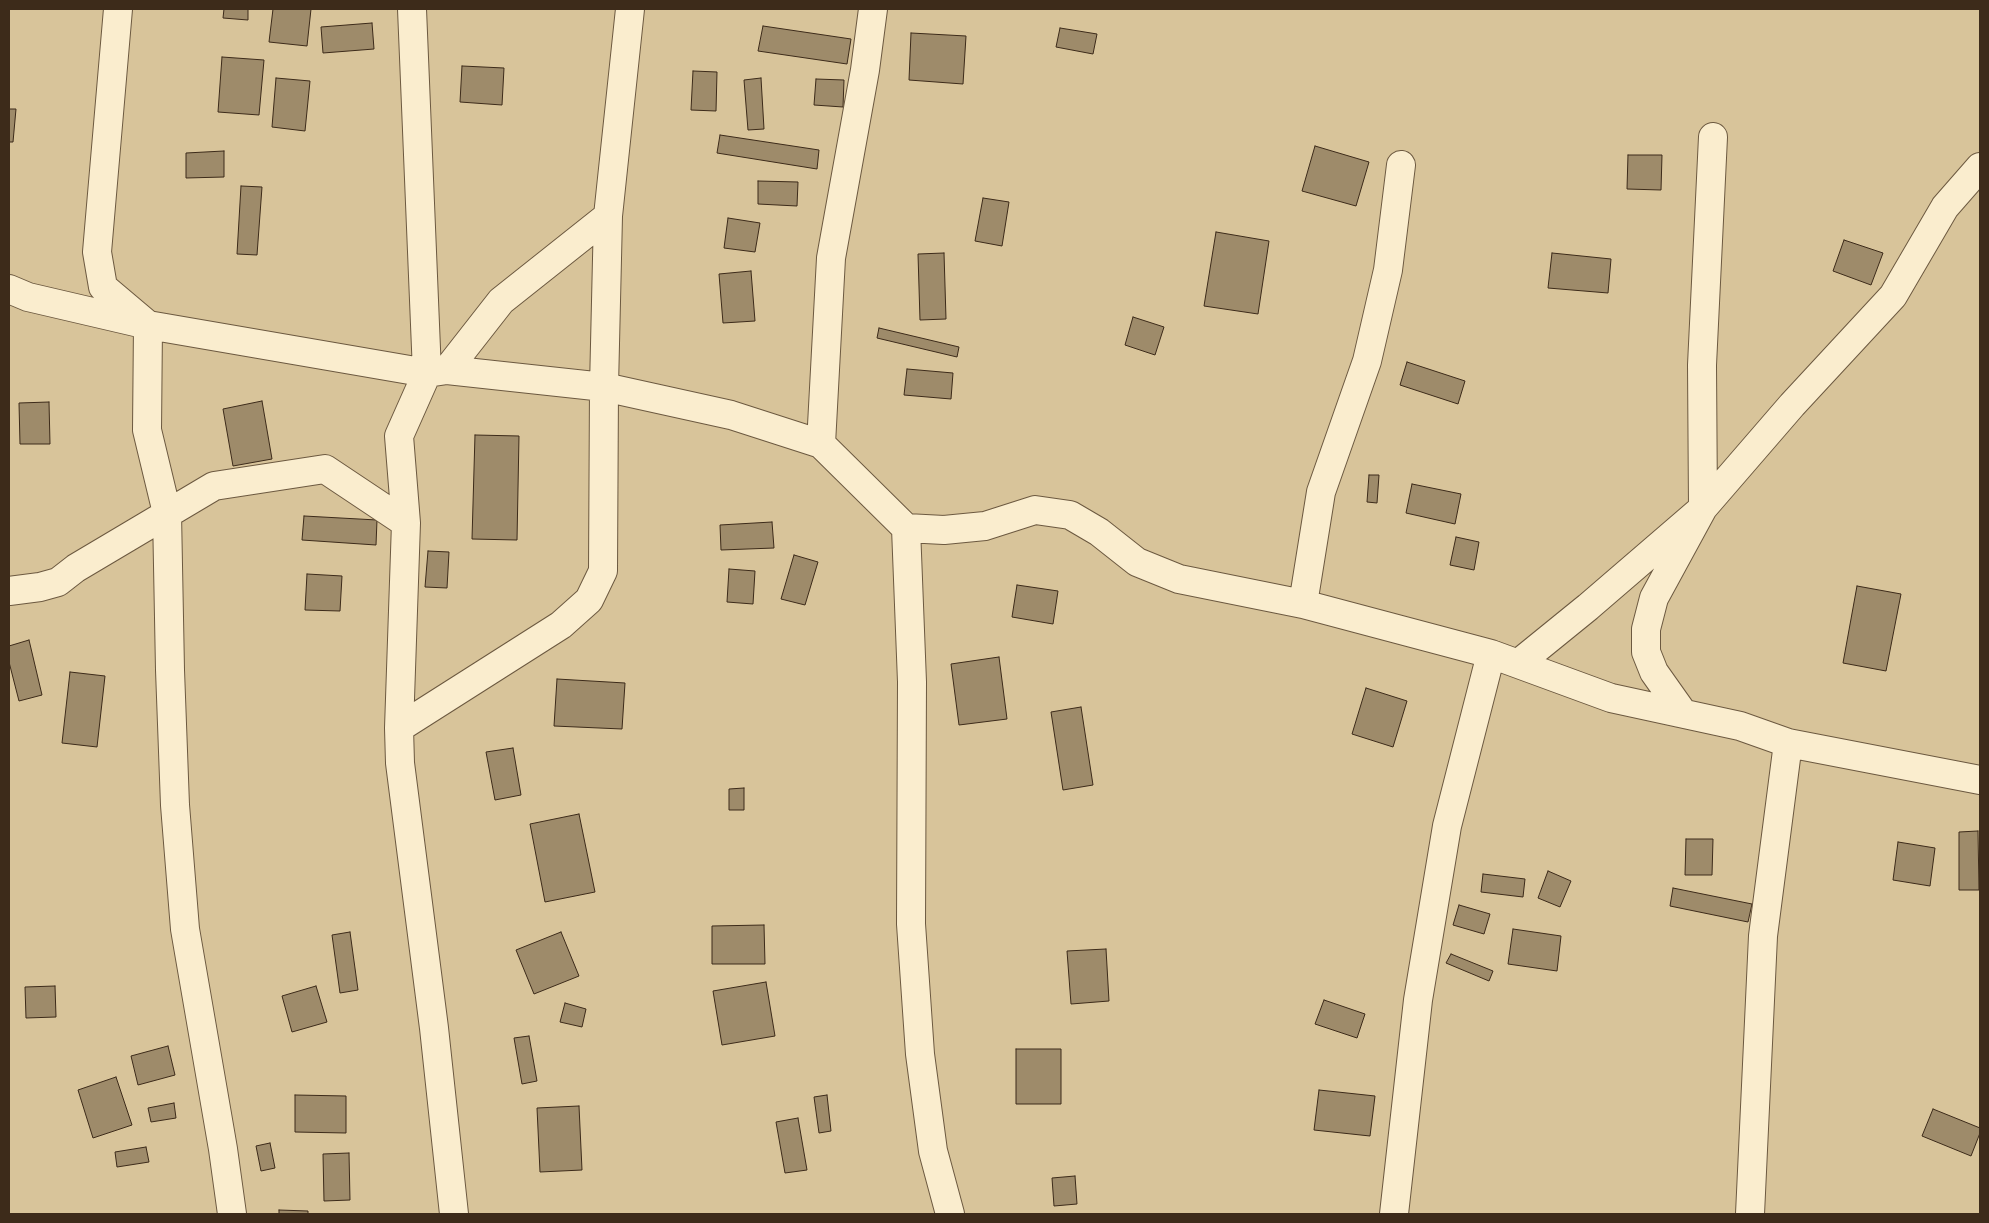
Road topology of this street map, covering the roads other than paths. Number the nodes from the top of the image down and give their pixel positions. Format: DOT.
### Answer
graph roads {
  1 [pos="118,9"];
  2 [pos="412,9"];
  3 [pos="630,9"];
  4 [pos="873,9"];
  5 [pos="1714,137"];
  6 [pos="1401,165"];
  7 [pos="1980,167"];
  8 [pos="608,216"];
  9 [pos="9,290"];
  10 [pos="148,325"];
  11 [pos="437,372"];
  12 [pos="604,387"];
  13 [pos="821,444"];
  14 [pos="1703,508"];
  15 [pos="167,513"];
  16 [pos="406,524"];
  17 [pos="906,528"];
  18 [pos="9,592"];
  19 [pos="1303,604"];
  20 [pos="1491,654"];
  21 [pos="1519,663"];
  22 [pos="1683,713"];
  23 [pos="399,728"];
  24 [pos="1788,743"];
  25 [pos="1980,780"];
  26 [pos="232,1214"];
  27 [pos="454,1214"];
  28 [pos="950,1214"];
  29 [pos="1394,1214"];
  30 [pos="1750,1214"];
  1 -- 10 [label="street"];
  2 -- 11 [label="street"];
  3 -- 8 [label="street"];
  4 -- 13 [label="street"];
  5 -- 14 [label="street"];
  6 -- 19 [label="street"];
  7 -- 14 [label="street"];
  8 -- 11 [label="street"];
  8 -- 12 [label="street"];
  9 -- 10 [label="street"];
  10 -- 11 [label="street"];
  10 -- 15 [label="street"];
  11 -- 12 [label="street"];
  11 -- 16 [label="street"];
  12 -- 13 [label="street"];
  12 -- 23 [label="street"];
  13 -- 17 [label="street"];
  14 -- 21 [label="street"];
  14 -- 22 [label="street"];
  15 -- 16 [label="street"];
  15 -- 18 [label="street"];
  15 -- 26 [label="street"];
  16 -- 23 [label="street"];
  17 -- 19 [label="street"];
  17 -- 28 [label="street"];
  19 -- 20 [label="street"];
  20 -- 21 [label="street"];
  20 -- 29 [label="street"];
  21 -- 22 [label="street"];
  22 -- 24 [label="street"];
  23 -- 27 [label="street"];
  24 -- 25 [label="street"];
  24 -- 30 [label="street"];
}
